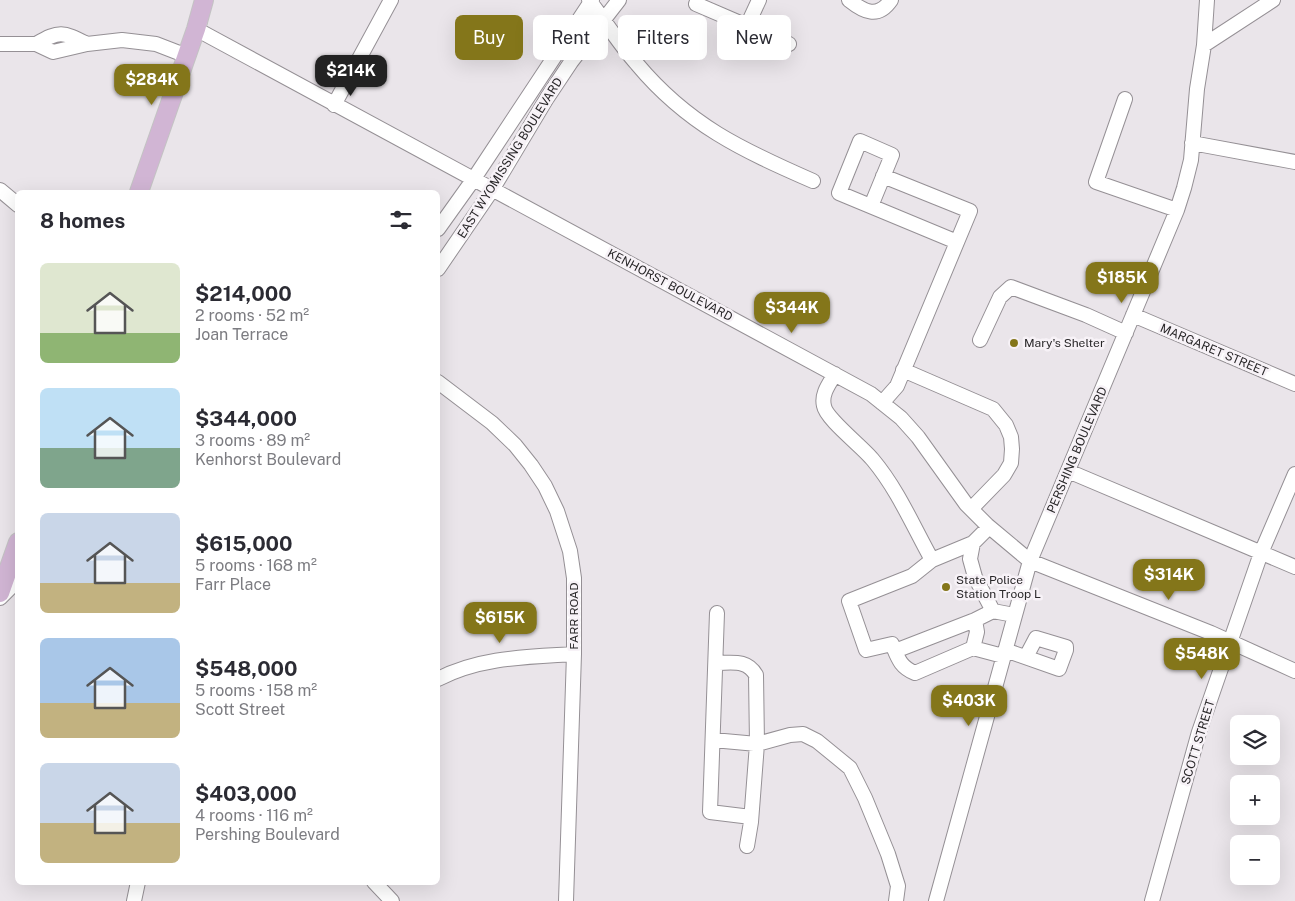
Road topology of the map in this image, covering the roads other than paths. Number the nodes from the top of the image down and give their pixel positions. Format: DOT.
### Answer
graph roads {
  1 [pos="204,0"];
  2 [pos="210,0"];
  3 [pos="391,0"];
  4 [pos="619,0"];
  5 [pos="759,0"];
  6 [pos="848,0"];
  7 [pos="891,0"];
  8 [pos="1207,0"];
  9 [pos="1273,0"];
  10 [pos="590,1"];
  11 [pos="696,4"];
  12 [pos="600,15"];
  13 [pos="608,15"];
  14 [pos="722,15"];
  15 [pos="752,15"];
  16 [pos="608,26"];
  17 [pos="196,29"];
  18 [pos="0,44"];
  19 [pos="1204,45"];
  20 [pos="187,56"];
  21 [pos="574,60"];
  22 [pos="1125,99"];
  23 [pos="334,105"];
  24 [pos="1192,143"];
  25 [pos="1295,162"];
  26 [pos="883,176"];
  27 [pos="473,180"];
  28 [pos="813,181"];
  29 [pos="0,190"];
  30 [pos="140,190"];
  31 [pos="492,190"];
  32 [pos="15,202"];
  33 [pos="871,206"];
  34 [pos="1177,210"];
  35 [pos="440,226"];
  36 [pos="956,242"];
  37 [pos="440,266"];
  38 [pos="1134,315"];
  39 [pos="1126,333"];
  40 [pos="980,340"];
  41 [pos="903,370"];
  42 [pos="835,374"];
  43 [pos="440,384"];
  44 [pos="1295,384"];
  45 [pos="882,403"];
  46 [pos="1068,470"];
  47 [pos="1295,474"];
  48 [pos="971,509"];
  49 [pos="990,527"];
  50 [pos="973,543"];
  51 [pos="15,550"];
  52 [pos="1261,553"];
  53 [pos="932,560"];
  54 [pos="1030,561"];
  55 [pos="1295,567"];
  56 [pos="15,583"];
  57 [pos="0,593"];
  58 [pos="15,593"];
  59 [pos="0,598"];
  60 [pos="993,611"];
  61 [pos="717,613"];
  62 [pos="1014,615"];
  63 [pos="975,620"];
  64 [pos="1230,642"];
  65 [pos="973,648"];
  66 [pos="895,651"];
  67 [pos="1004,653"];
  68 [pos="574,654"];
  69 [pos="1026,657"];
  70 [pos="716,663"];
  71 [pos="1293,667"];
  72 [pos="440,678"];
  73 [pos="713,740"];
  74 [pos="757,744"];
  75 [pos="751,817"];
  76 [pos="747,846"];
  77 [pos="137,885"];
  78 [pos="377,885"];
  79 [pos="900,900"];
  80 [pos="134,901"];
  81 [pos="392,901"];
  82 [pos="566,901"];
  83 [pos="936,901"];
  84 [pos="1152,901"];
  1 -- 17 [label="main road"];
  2 -- 17 [label="street"];
  3 -- 23 [label="street"];
  4 -- 13 [label="street, EAST WYOMISSING BOULEVARD"];
  5 -- 15 [label="street"];
  6 -- 7 [label="street"];
  8 -- 19 [label="street, PERSHING BOULEVARD"];
  9 -- 19 [label="street"];
  10 -- 12 [label="street"];
  10 -- 27 [label="street, EAST WYOMISSING BOULEVARD"];
  11 -- 14 [label="street"];
  16 -- 28 [label="street"];
  17 -- 20 [label="main road"];
  17 -- 23 [label="street, KENHORST BOULEVARD"];
  18 -- 20 [label="street"];
  19 -- 24 [label="street, PERSHING BOULEVARD"];
  20 -- 30 [label="main road"];
  21 -- 31 [label="street, EAST WYOMISSING BOULEVARD"];
  22 -- 34 [label="street"];
  23 -- 27 [label="street, KENHORST BOULEVARD"];
  24 -- 25 [label="street"];
  24 -- 34 [label="street, PERSHING BOULEVARD"];
  26 -- 33 [label="street"];
  26 -- 33 [label="street"];
  26 -- 36 [label="street"];
  27 -- 31 [label="street, KENHORST BOULEVARD"];
  27 -- 35 [label="street, EAST WYOMISSING BOULEVARD"];
  29 -- 32 [label="street"];
  31 -- 37 [label="street, EAST WYOMISSING BOULEVARD"];
  31 -- 42 [label="street, KENHORST BOULEVARD"];
  33 -- 36 [label="street"];
  34 -- 38 [label="street, PERSHING BOULEVARD"];
  36 -- 41 [label="street"];
  38 -- 39 [label="street, PERSHING BOULEVARD"];
  38 -- 44 [label="street, MARGARET STREET"];
  39 -- 40 [label="street"];
  39 -- 46 [label="street, PERSHING BOULEVARD"];
  41 -- 45 [label="street"];
  41 -- 48 [label="street"];
  42 -- 45 [label="street, KENHORST BOULEVARD"];
  42 -- 53 [label="street"];
  43 -- 68 [label="street, FARR ROAD"];
  45 -- 48 [label="street, KENHORST BOULEVARD"];
  46 -- 52 [label="street"];
  46 -- 54 [label="street, PERSHING BOULEVARD"];
  47 -- 52 [label="street, SCOTT STREET"];
  48 -- 49 [label="street, KENHORST BOULEVARD"];
  49 -- 50 [label="street"];
  49 -- 54 [label="street, KENHORST BOULEVARD"];
  50 -- 53 [label="street"];
  50 -- 60 [label="street"];
  51 -- 57 [label="main road"];
  52 -- 55 [label="street"];
  52 -- 64 [label="street, SCOTT STREET"];
  53 -- 66 [label="street"];
  54 -- 62 [label="street, PERSHING BOULEVARD"];
  54 -- 64 [label="street, KENHORST BOULEVARD"];
  56 -- 59 [label="street"];
  58 -- 59 [label="street"];
  60 -- 62 [label="street"];
  60 -- 63 [label="street"];
  61 -- 70 [label="street"];
  62 -- 67 [label="street, PERSHING BOULEVARD"];
  63 -- 65 [label="street"];
  63 -- 66 [label="street"];
  64 -- 71 [label="street, KENHORST BOULEVARD"];
  64 -- 84 [label="street, SCOTT STREET"];
  65 -- 66 [label="street"];
  65 -- 67 [label="street"];
  67 -- 69 [label="street"];
  67 -- 83 [label="street, PERSHING BOULEVARD"];
  68 -- 72 [label="street"];
  68 -- 82 [label="street, FARR ROAD"];
  69 -- 69 [label="street"];
  70 -- 73 [label="street"];
  70 -- 74 [label="street"];
  73 -- 74 [label="street"];
  73 -- 75 [label="street"];
  74 -- 75 [label="street"];
  74 -- 79 [label="street"];
  75 -- 76 [label="street"];
  77 -- 80 [label="street"];
  78 -- 81 [label="street"];
}
